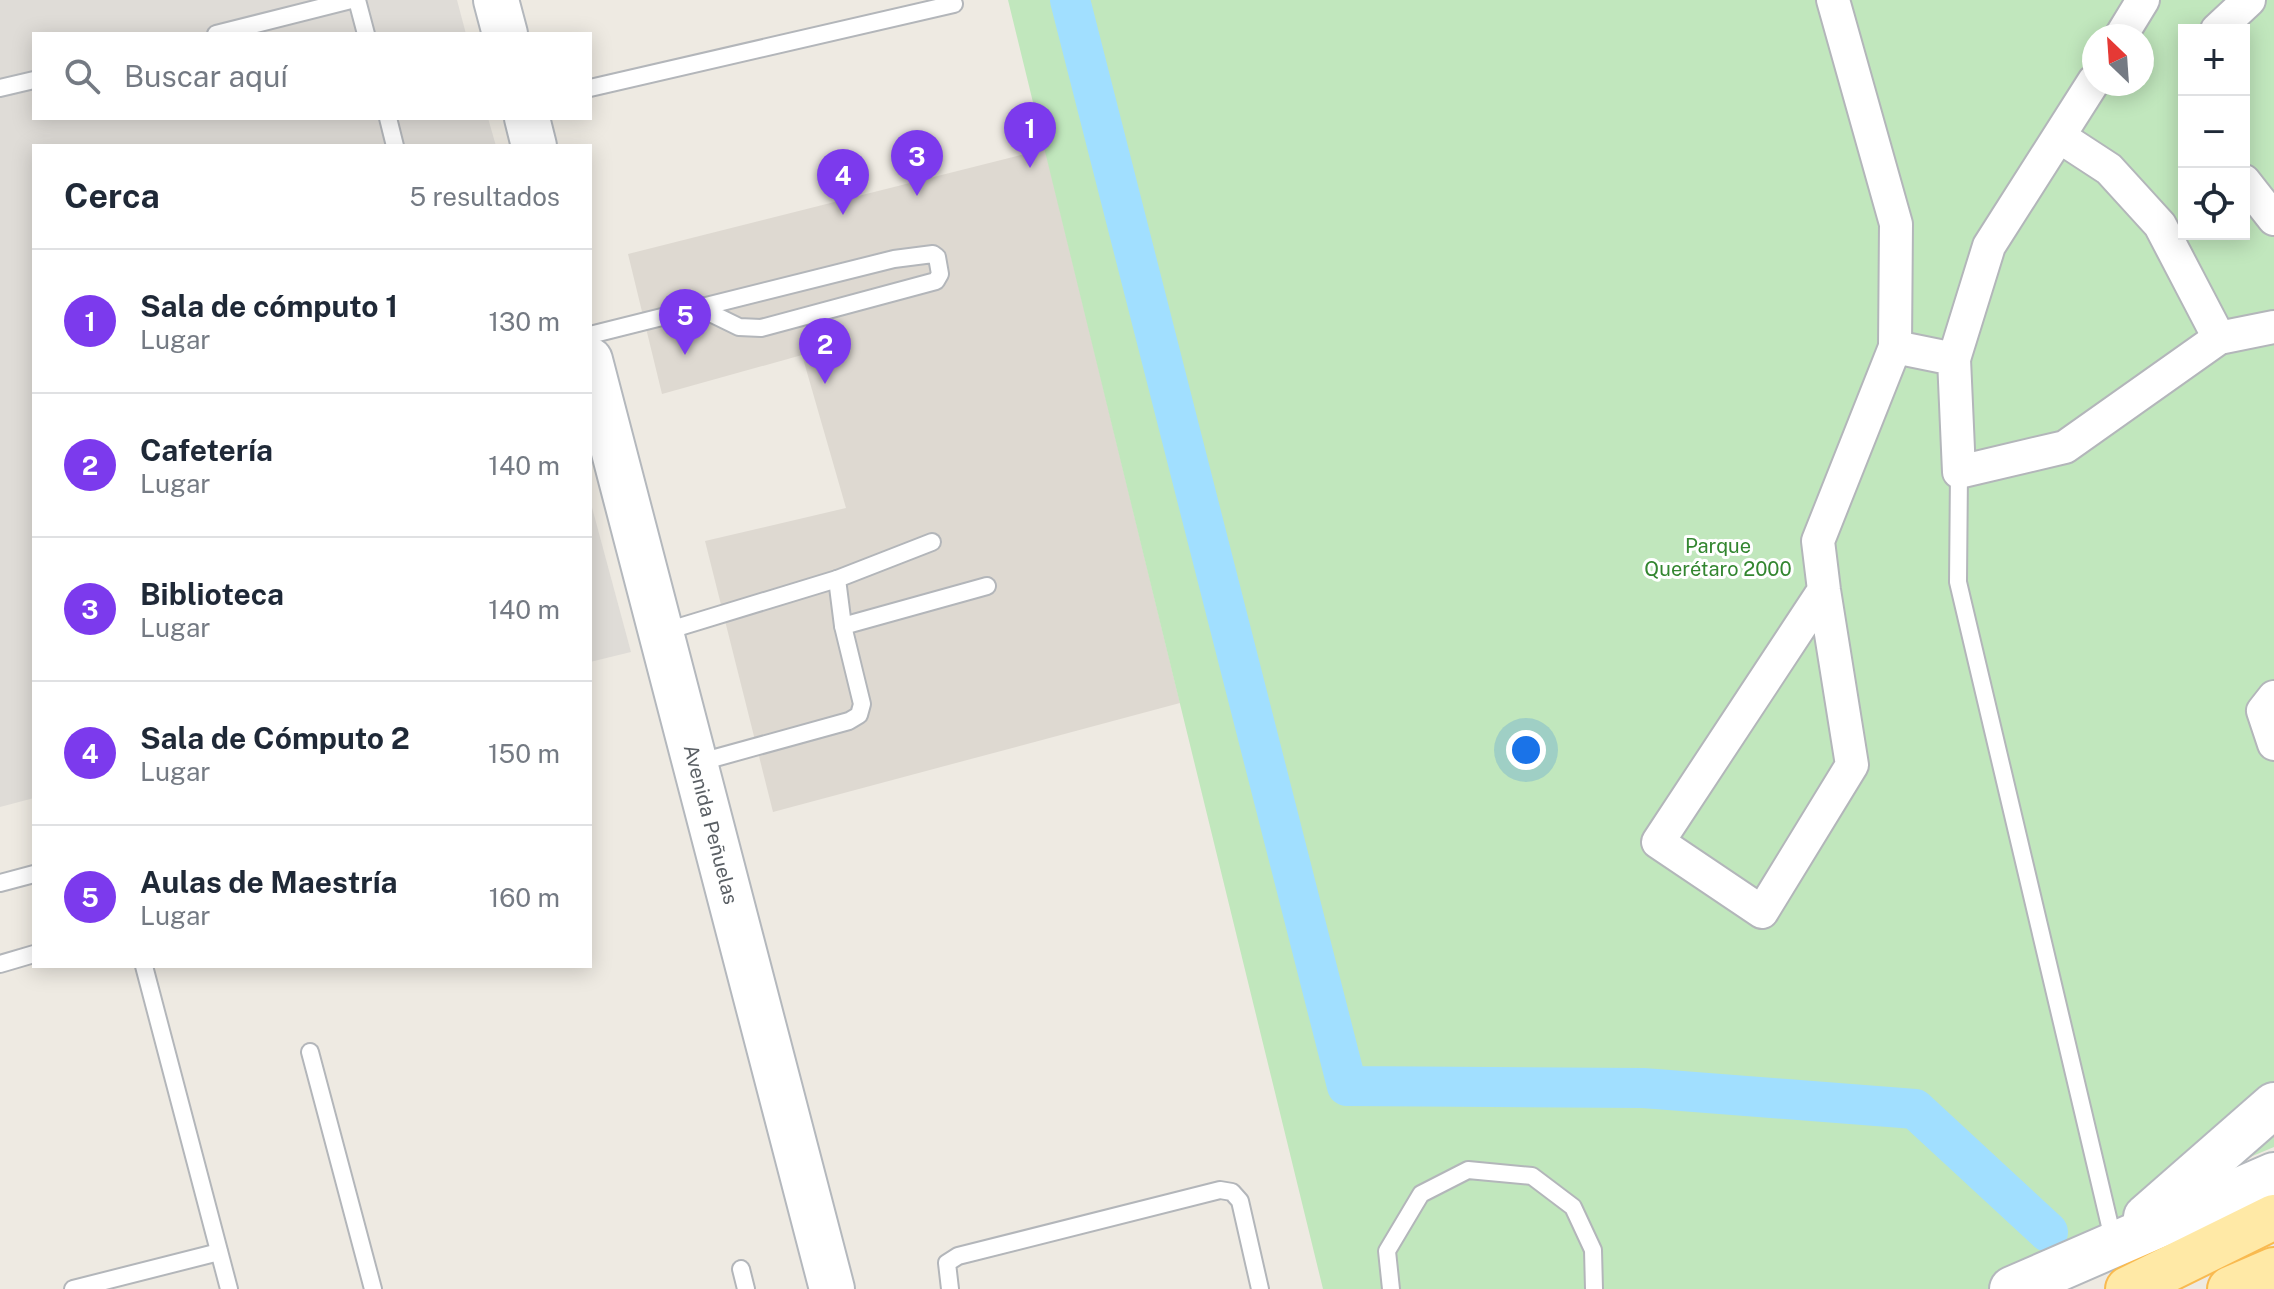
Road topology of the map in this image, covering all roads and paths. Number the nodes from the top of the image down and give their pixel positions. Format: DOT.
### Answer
graph roads {
  1 [pos="351,0"];
  2 [pos="357,0"];
  3 [pos="496,0"];
  4 [pos="1833,0"];
  5 [pos="2143,0"];
  6 [pos="2249,0"];
  7 [pos="954,4"];
  8 [pos="2128,24"];
  9 [pos="2223,24"];
  10 [pos="224,32"];
  11 [pos="365,32"];
  12 [pos="504,32"];
  13 [pos="32,80"];
  14 [pos="0,88"];
  15 [pos="592,88"];
  16 [pos="2085,96"];
  17 [pos="388,120"];
  18 [pos="528,120"];
  19 [pos="2060,137"];
  20 [pos="394,144"];
  21 [pos="534,144"];
  22 [pos="2250,189"];
  23 [pos="2274,219"];
  24 [pos="700,308"];
  25 [pos="2274,327"];
  26 [pos="592,334"];
  27 [pos="2219,338"];
  28 [pos="1895,347"];
  29 [pos="1954,359"];
  30 [pos="592,371"];
  31 [pos="1959,472"];
  32 [pos="932,542"];
  33 [pos="837,579"];
  34 [pos="987,586"];
  35 [pos="1824,590"];
  36 [pos="843,626"];
  37 [pos="661,633"];
  38 [pos="2274,697"];
  39 [pos="2274,744"];
  40 [pos="695,764"];
  41 [pos="32,875"];
  42 [pos="0,883"];
  43 [pos="32,955"];
  44 [pos="0,964"];
  45 [pos="145,968"];
  46 [pos="310,1052"];
  47 [pos="2274,1105"];
  48 [pos="2274,1175"];
  49 [pos="2274,1217"];
  50 [pos="2100,1251"];
  51 [pos="219,1252"];
  52 [pos="741,1269"];
  53 [pos="2274,1270"];
  54 [pos="2022,1284"];
  55 [pos="73,1289"];
  56 [pos="229,1289"];
  57 [pos="373,1289"];
  58 [pos="746,1289"];
  59 [pos="832,1289"];
  60 [pos="950,1289"];
  61 [pos="1260,1289"];
  62 [pos="1391,1289"];
  63 [pos="1594,1289"];
  64 [pos="2128,1289"];
  65 [pos="2230,1289"];
  1 -- 10 [label="lane"];
  2 -- 11 [label="lane"];
  3 -- 12 [label="street"];
  4 -- 28 [label="street"];
  5 -- 8 [label="street"];
  6 -- 9 [label="street"];
  7 -- 15 [label="lane"];
  13 -- 14 [label="lane"];
  16 -- 19 [label="street"];
  17 -- 20 [label="lane"];
  18 -- 21 [label="street"];
  19 -- 27 [label="street"];
  19 -- 29 [label="street"];
  22 -- 23 [label="street"];
  24 -- 24 [label="lane"];
  24 -- 26 [label="lane"];
  25 -- 27 [label="street"];
  27 -- 31 [label="street"];
  28 -- 29 [label="street"];
  28 -- 35 [label="street"];
  29 -- 31 [label="street"];
  30 -- 37 [label="street, Avenida Peñuelas"];
  31 -- 50 [label="lane"];
  32 -- 33 [label="lane"];
  33 -- 36 [label="lane"];
  33 -- 37 [label="lane"];
  34 -- 36 [label="lane"];
  35 -- 35 [label="street"];
  36 -- 40 [label="lane"];
  37 -- 40 [label="street, Avenida Peñuelas"];
  38 -- 39 [label="street"];
  40 -- 59 [label="street, Avenida Peñuelas"];
  41 -- 42 [label="lane"];
  43 -- 44 [label="lane"];
  45 -- 51 [label="lane"];
  46 -- 57 [label="lane"];
  47 -- 50 [label="street"];
  48 -- 50 [label="street"];
  49 -- 64 [label="main road"];
  50 -- 54 [label="street"];
  51 -- 55 [label="lane"];
  51 -- 56 [label="lane"];
  52 -- 58 [label="lane"];
  53 -- 65 [label="main road"];
  60 -- 61 [label="lane"];
  62 -- 63 [label="lane"];
}
